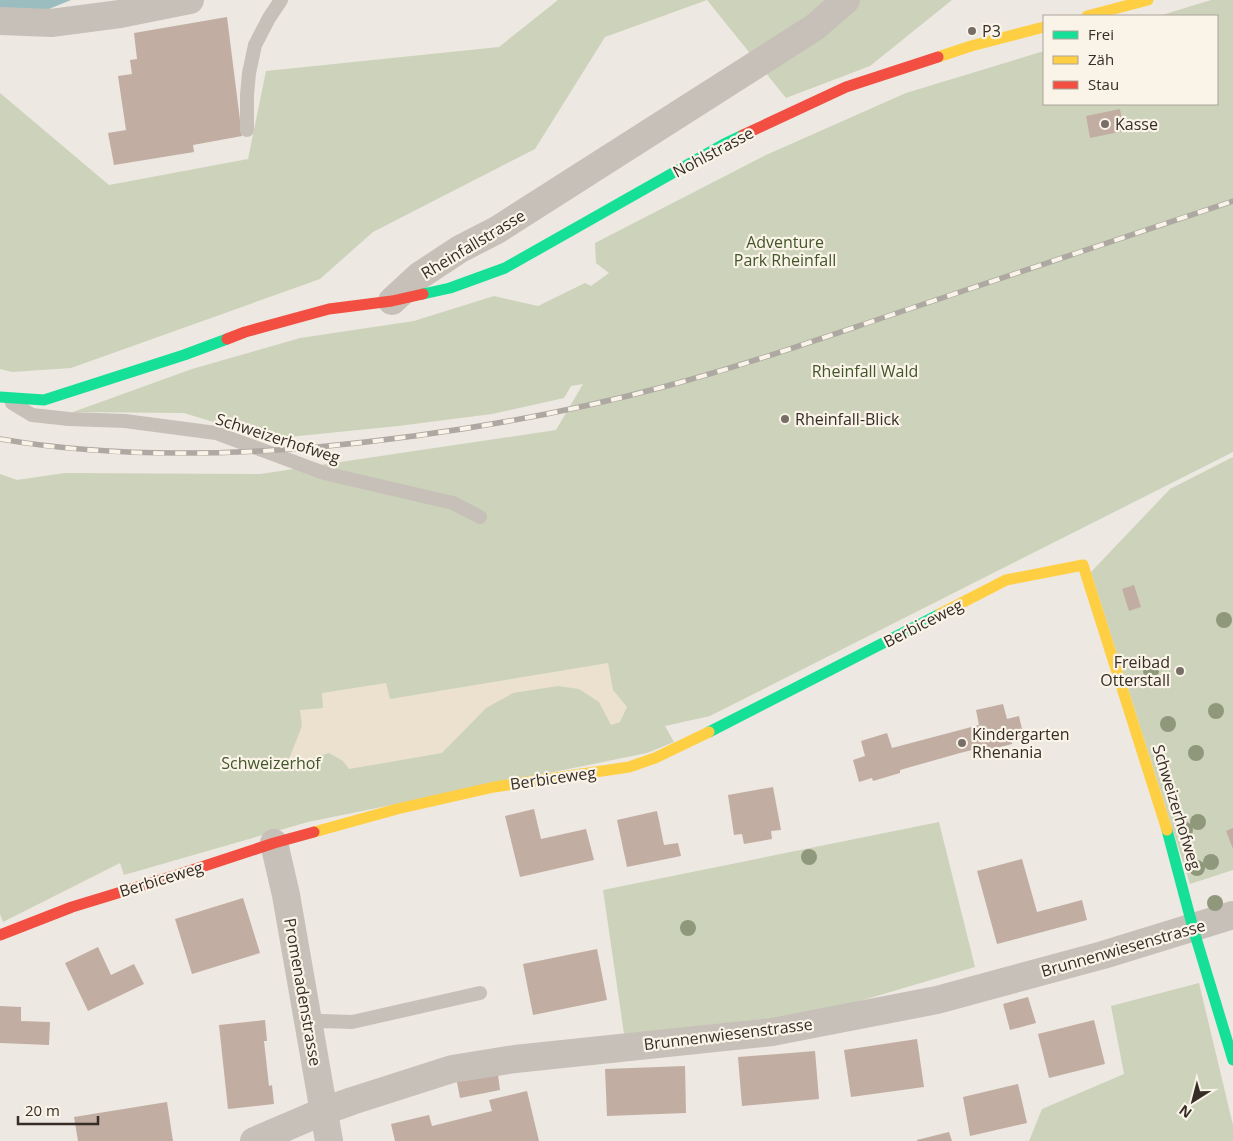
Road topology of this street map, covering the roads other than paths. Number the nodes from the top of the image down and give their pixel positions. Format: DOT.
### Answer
graph roads {
  1 [pos="190,0"];
  2 [pos="281,0"];
  3 [pos="846,0"];
  4 [pos="1148,0"];
  5 [pos="1091,15"];
  6 [pos="0,21"];
  7 [pos="1043,28"];
  8 [pos="247,130"];
  9 [pos="392,301"];
  10 [pos="2,398"];
  11 [pos="480,517"];
  12 [pos="1083,565"];
  13 [pos="274,843"];
  14 [pos="1233,915"];
  15 [pos="1193,928"];
  16 [pos="0,936"];
  17 [pos="480,994"];
  18 [pos="308,1024"];
  19 [pos="1233,1060"];
  20 [pos="324,1111"];
  21 [pos="254,1141"];
  22 [pos="329,1141"];
  1 -- 6 [label="street"];
  2 -- 8 [label="lane"];
  3 -- 9 [label="street, Rheinfallstrasse"];
  4 -- 5 [label="street"];
  7 -- 9 [label="street, Nohlstrasse"];
  9 -- 10 [label="street"];
  10 -- 11 [label="lane, Schweizerhofweg"];
  12 -- 13 [label="street, Berbiceweg"];
  12 -- 15 [label="street, Schweizerhofweg"];
  13 -- 16 [label="street, Berbiceweg"];
  13 -- 18 [label="street, Promenadenstrasse"];
  14 -- 15 [label="street, Brunnenwiesenstrasse"];
  15 -- 19 [label="street, Schweizerhofweg"];
  15 -- 20 [label="street, Brunnenwiesenstrasse"];
  17 -- 18 [label="lane"];
  18 -- 20 [label="street, Promenadenstrasse"];
  20 -- 21 [label="street, Brunnenwiesenstrasse"];
  20 -- 22 [label="street, Promenadenstrasse"];
}
